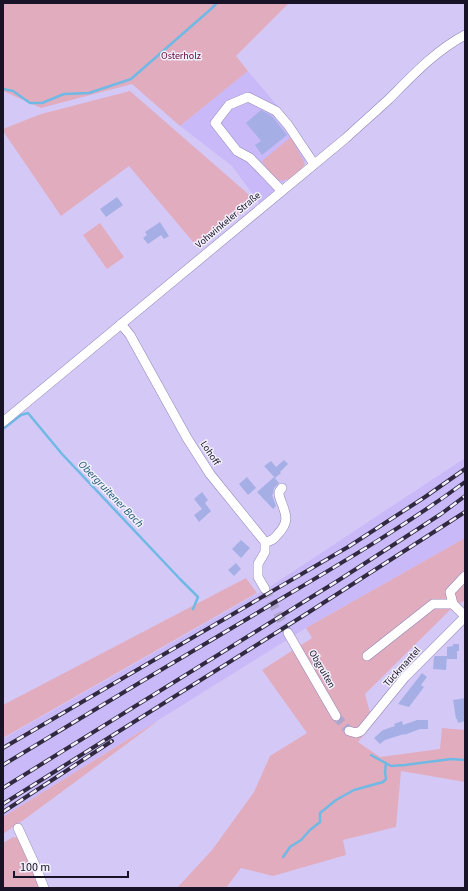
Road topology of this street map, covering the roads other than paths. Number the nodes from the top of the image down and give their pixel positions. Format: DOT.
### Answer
graph roads {
  1 [pos="465,35"];
  2 [pos="314,164"];
  3 [pos="280,190"];
  4 [pos="121,324"];
  5 [pos="3,422"];
  6 [pos="282,488"];
  7 [pos="265,542"];
  8 [pos="465,576"];
  9 [pos="265,589"];
  10 [pos="453,604"];
  11 [pos="465,616"];
  12 [pos="288,633"];
  13 [pos="367,656"];
  14 [pos="336,716"];
  15 [pos="353,732"];
  16 [pos="18,828"];
  17 [pos="44,888"];
  1 -- 2 [label="street, Vohwinkeler Straße"];
  2 -- 3 [label="street, Vohwinkeler Straße"];
  2 -- 3 [label="street"];
  3 -- 4 [label="street, Vohwinkeler Straße"];
  4 -- 5 [label="street, Vohwinkeler Straße"];
  4 -- 7 [label="street, Lohoff"];
  6 -- 7 [label="street"];
  7 -- 9 [label="street"];
  8 -- 10 [label="street"];
  10 -- 11 [label="street"];
  10 -- 13 [label="street"];
  11 -- 15 [label="street, Tückmantel"];
  12 -- 14 [label="street, Obgruiten"];
  16 -- 17 [label="street"];
}
